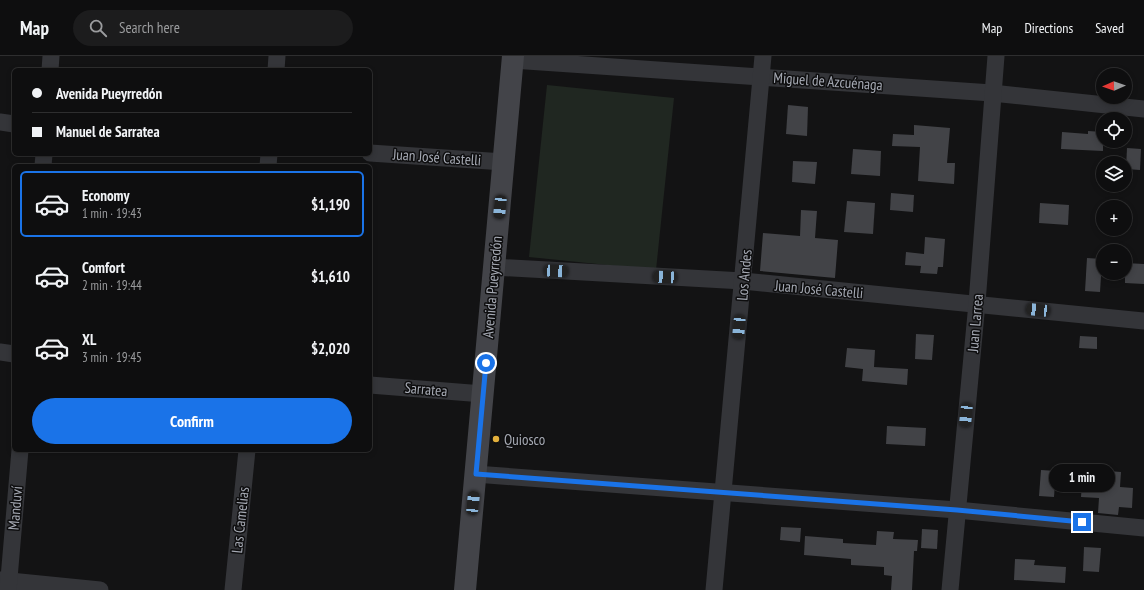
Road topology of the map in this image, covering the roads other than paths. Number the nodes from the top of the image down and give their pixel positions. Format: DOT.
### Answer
graph roads {
  1 [pos="51,56"];
  2 [pos="277,56"];
  3 [pos="763,56"];
  4 [pos="996,56"];
  5 [pos="512,58"];
  6 [pos="50,68"];
  7 [pos="276,68"];
  8 [pos="761,76"];
  9 [pos="992,93"];
  10 [pos="1144,109"];
  11 [pos="0,122"];
  12 [pos="12,124"];
  13 [pos="372,153"];
  14 [pos="504,162"];
  15 [pos="494,267"];
  16 [pos="743,281"];
  17 [pos="977,304"];
  18 [pos="1144,321"];
  19 [pos="0,352"];
  20 [pos="12,354"];
  21 [pos="372,384"];
  22 [pos="483,394"];
  23 [pos="20,452"];
  24 [pos="247,452"];
  25 [pos="476,474"];
  26 [pos="724,493"];
  27 [pos="957,510"];
  28 [pos="1144,528"];
  29 [pos="6,584"];
  30 [pos="100,590"];
  31 [pos="233,590"];
  32 [pos="465,590"];
  33 [pos="714,590"];
  34 [pos="950,590"];
  1 -- 6 [label="street"];
  2 -- 7 [label="street"];
  3 -- 8 [label="street, Los Andes"];
  4 -- 9 [label="street, Juan Larrea"];
  5 -- 8 [label="street, Miguel de Azcuénaga"];
  5 -- 14 [label="main road, Avenida Pueyrredón"];
  8 -- 9 [label="street, Miguel de Azcuénaga"];
  8 -- 16 [label="street, Los Andes"];
  9 -- 10 [label="street, Miguel de Azcuénaga"];
  9 -- 17 [label="street, Juan Larrea"];
  11 -- 12 [label="street"];
  13 -- 14 [label="street, Juan José Castelli"];
  14 -- 15 [label="main road, Avenida Pueyrredón"];
  15 -- 16 [label="street, Juan José Castelli"];
  15 -- 22 [label="main road, Avenida Pueyrredón"];
  16 -- 17 [label="street, Juan José Castelli"];
  16 -- 26 [label="street, Los Andes"];
  17 -- 18 [label="street, Juan José Castelli"];
  17 -- 27 [label="street, Juan Larrea"];
  19 -- 20 [label="street"];
  21 -- 22 [label="street, Sarratea"];
  22 -- 25 [label="main road, Avenida Pueyrredón"];
  23 -- 29 [label="street, Manduví"];
  24 -- 31 [label="street, Las Camelias"];
  25 -- 26 [label="street"];
  25 -- 32 [label="main road, Avenida Pueyrredón"];
  26 -- 27 [label="street"];
  26 -- 33 [label="street, Los Andes"];
  27 -- 28 [label="street"];
  27 -- 34 [label="street, Juan Larrea"];
  29 -- 30 [label="street"];
}
